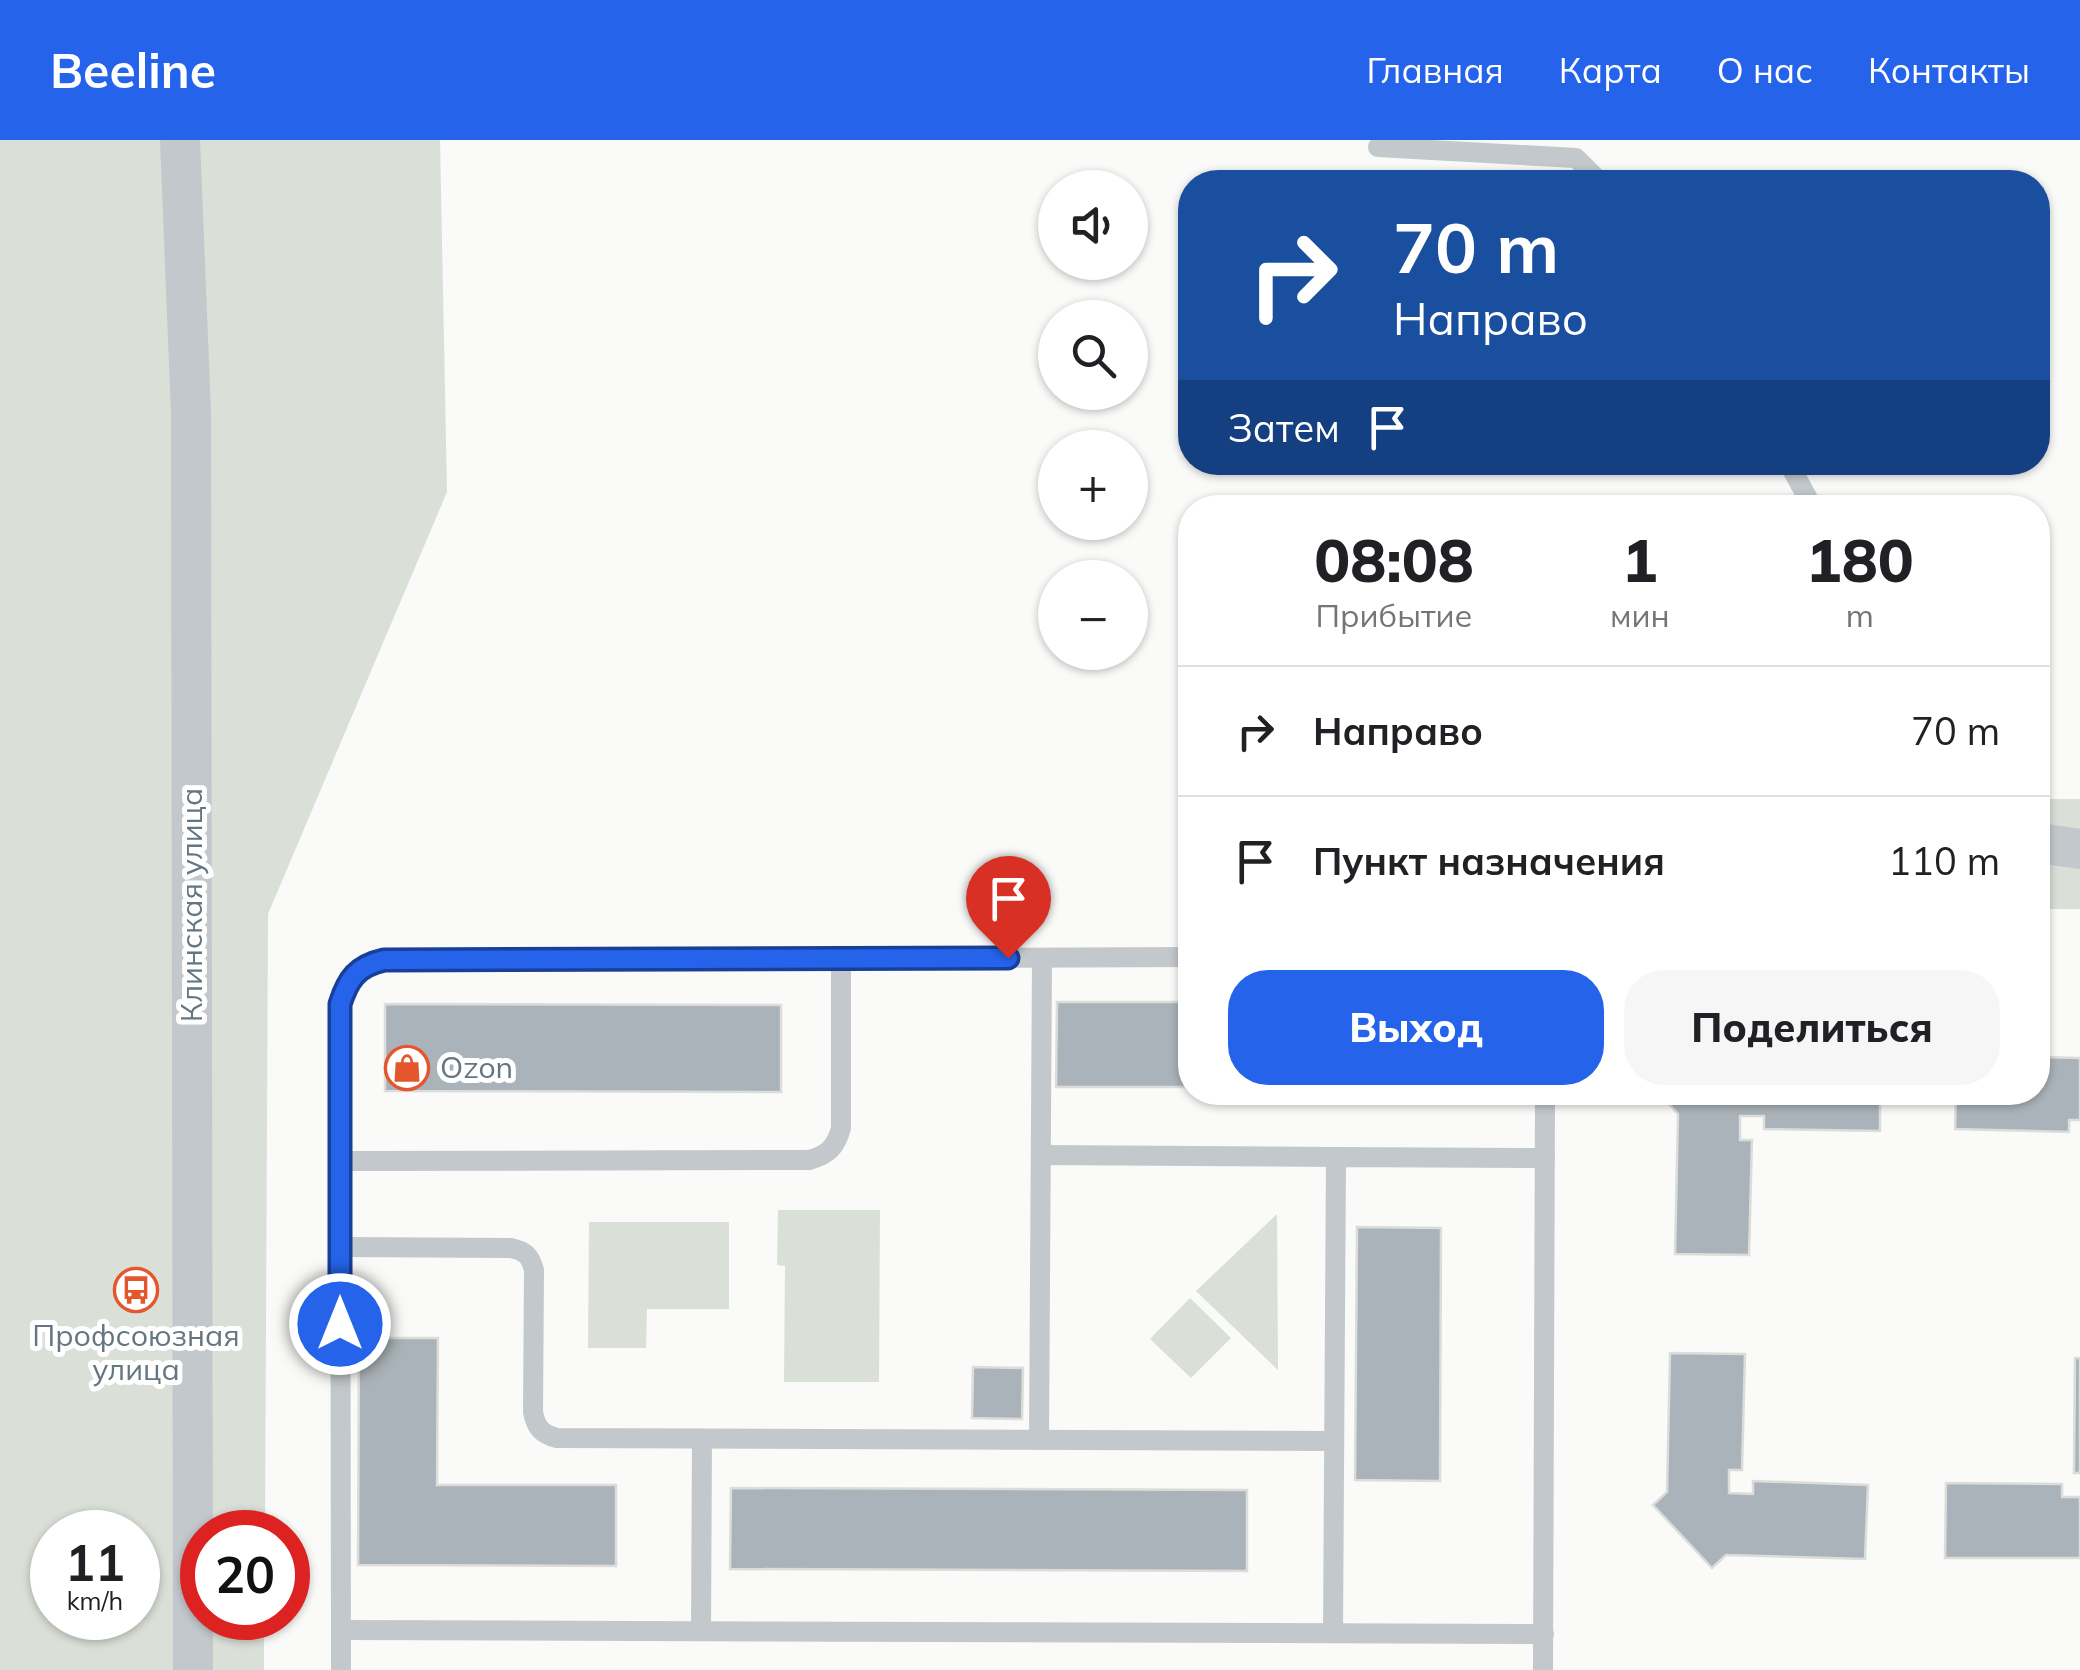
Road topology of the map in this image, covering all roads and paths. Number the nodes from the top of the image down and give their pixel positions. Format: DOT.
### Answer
graph roads {
  1 [pos="180,140"];
  2 [pos="1378,147"];
  3 [pos="1588,170"];
  4 [pos="2050,845"];
  5 [pos="2080,849"];
  6 [pos="1178,957"];
  7 [pos="841,958"];
  8 [pos="1042,958"];
  9 [pos="1545,1105"];
  10 [pos="1041,1155"];
  11 [pos="1336,1157"];
  12 [pos="1545,1158"];
  13 [pos="340,1162"];
  14 [pos="340,1247"];
  15 [pos="702,1439"];
  16 [pos="1039,1440"];
  17 [pos="1334,1441"];
  18 [pos="341,1630"];
  19 [pos="701,1631"];
  20 [pos="1333,1633"];
  21 [pos="1544,1634"];
  22 [pos="193,1670"];
  23 [pos="341,1670"];
  24 [pos="1544,1670"];
  1 -- 22 [label="street, Клинская улица"];
  2 -- 3 [label="lane"];
  4 -- 5 [label="street"];
  6 -- 8 [label="lane"];
  7 -- 8 [label="lane"];
  7 -- 13 [label="lane"];
  7 -- 13 [label="lane"];
  8 -- 10 [label="lane"];
  9 -- 12 [label="lane"];
  10 -- 11 [label="lane"];
  10 -- 16 [label="lane"];
  11 -- 12 [label="lane"];
  11 -- 17 [label="lane"];
  12 -- 21 [label="lane"];
  13 -- 14 [label="lane"];
  14 -- 15 [label="lane"];
  14 -- 18 [label="lane"];
  15 -- 16 [label="lane"];
  15 -- 19 [label="lane"];
  16 -- 17 [label="lane"];
  17 -- 20 [label="lane"];
  18 -- 19 [label="lane"];
  18 -- 23 [label="lane"];
  19 -- 20 [label="lane"];
  20 -- 21 [label="lane"];
  21 -- 24 [label="lane"];
}
